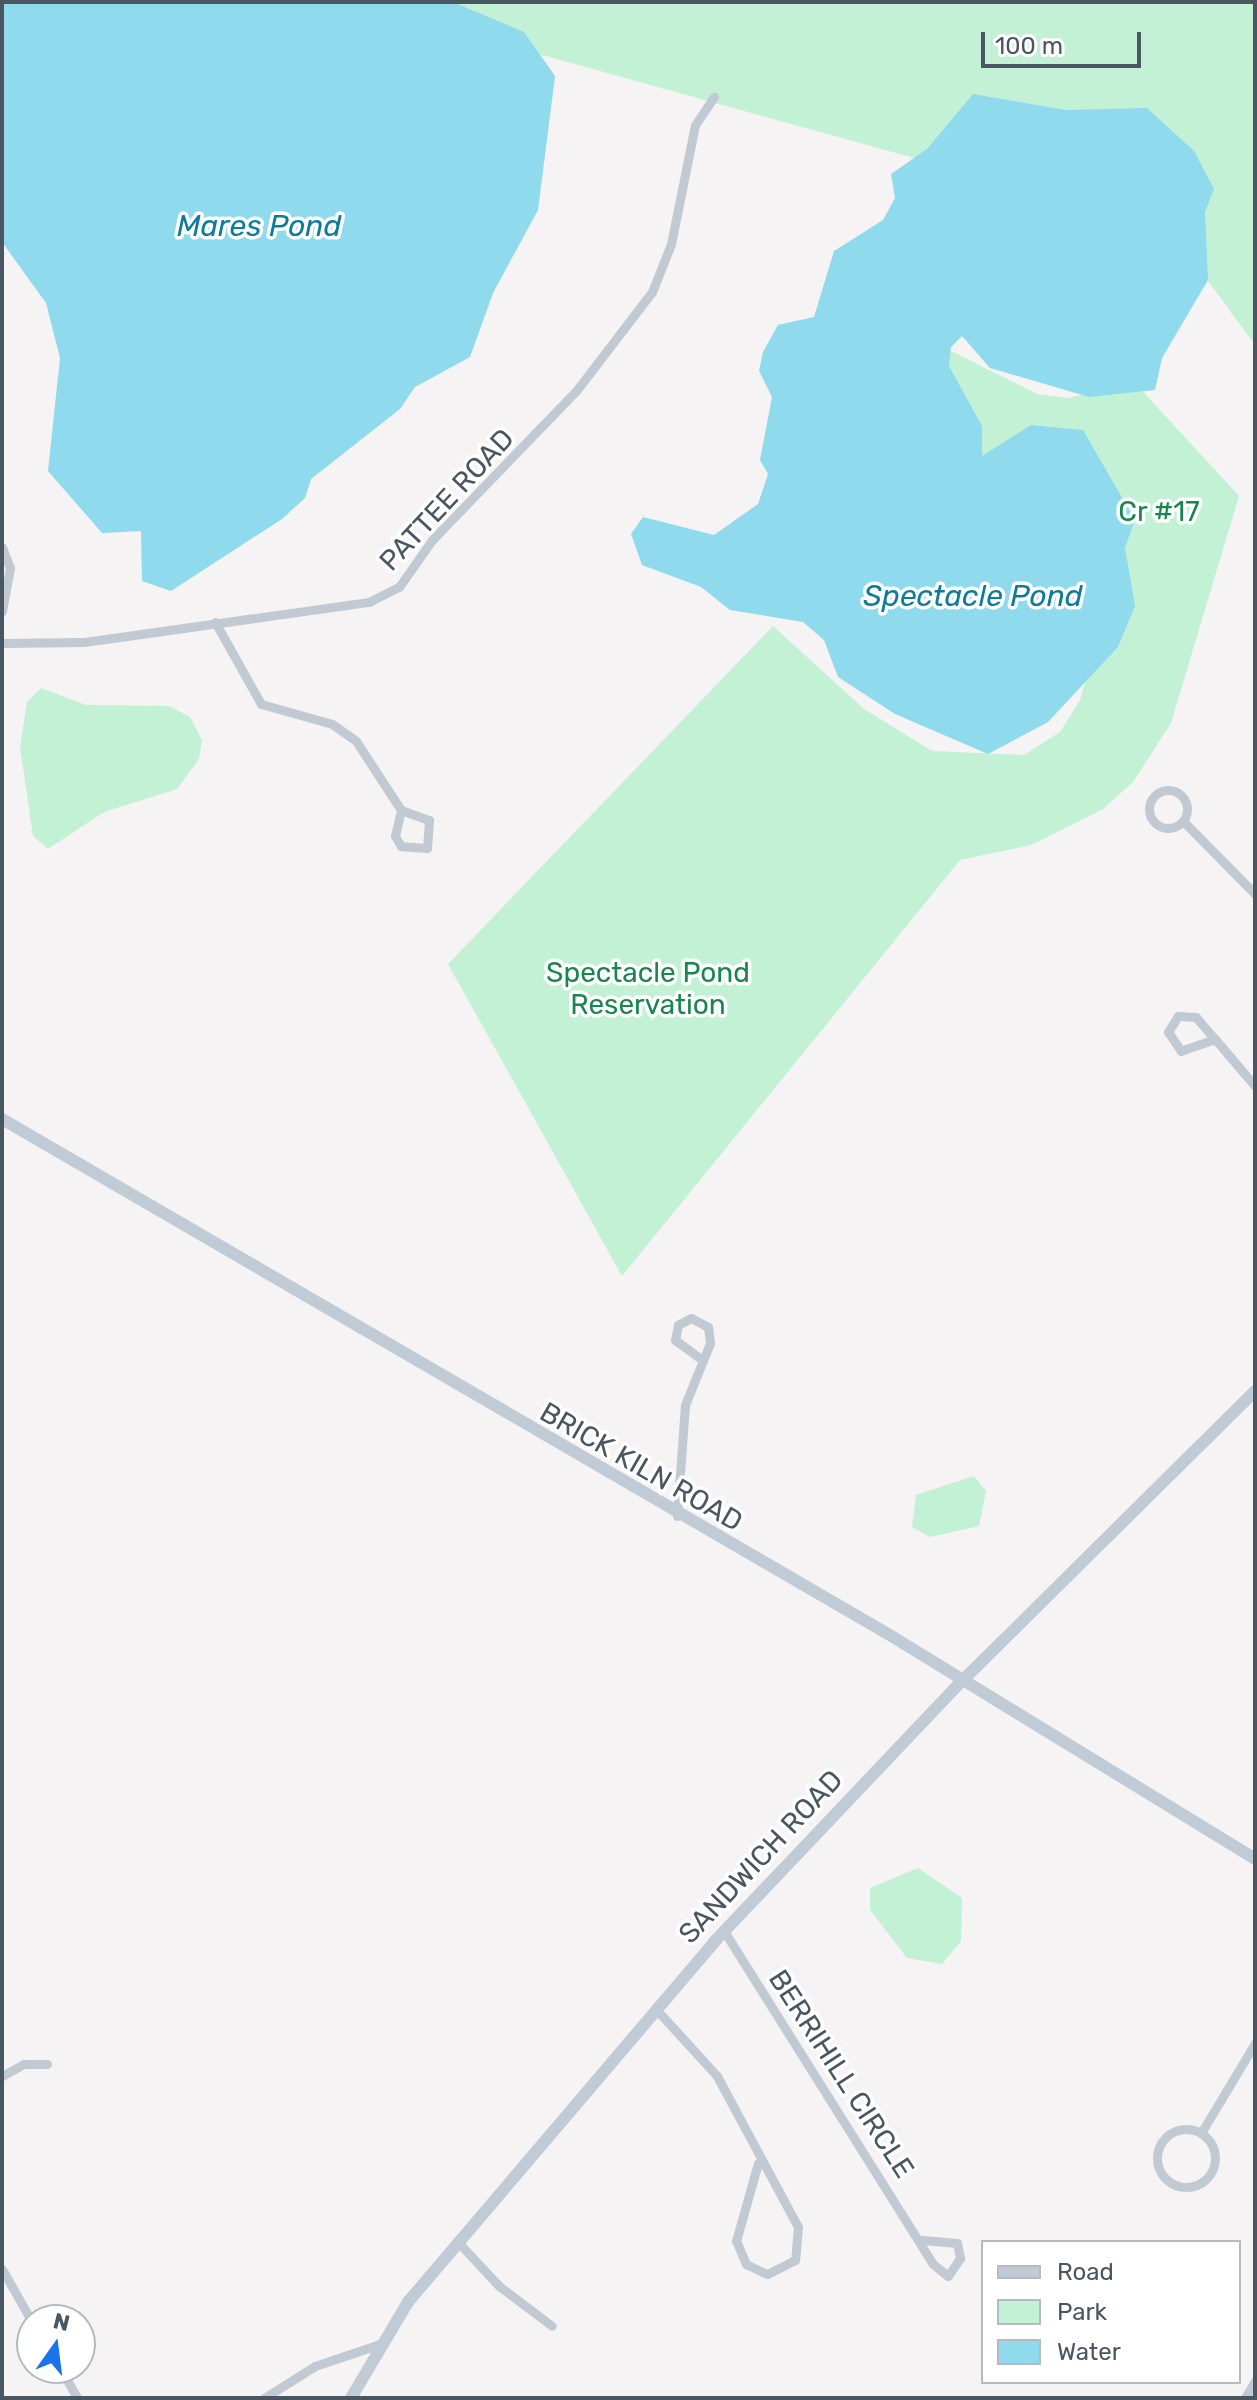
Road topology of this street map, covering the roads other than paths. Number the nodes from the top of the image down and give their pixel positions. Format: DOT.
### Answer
graph roads {
  1 [pos="714,97"];
  2 [pos="2,547"];
  3 [pos="2,611"];
  4 [pos="215,622"];
  5 [pos="2,643"];
  6 [pos="401,810"];
  7 [pos="1183,821"];
  8 [pos="1255,894"];
  9 [pos="1215,1039"];
  10 [pos="1255,1086"];
  11 [pos="2,1119"];
  12 [pos="698,1357"];
  13 [pos="1255,1391"];
  14 [pos="677,1516"];
  15 [pos="961,1682"];
  16 [pos="1253,1853"];
  17 [pos="724,1931"];
  18 [pos="655,2008"];
  19 [pos="1255,2043"];
  20 [pos="47,2064"];
  21 [pos="2,2076"];
  22 [pos="1201,2133"];
  23 [pos="758,2163"];
  24 [pos="922,2240"];
  25 [pos="457,2241"];
  26 [pos="2,2269"];
  27 [pos="22,2304"];
  28 [pos="552,2326"];
  29 [pos="380,2344"];
  30 [pos="1255,2381"];
  31 [pos="264,2398"];
  32 [pos="351,2398"];
  33 [pos="1245,2398"];
  1 -- 4 [label="street, PATTEE ROAD"];
  2 -- 3 [label="street"];
  4 -- 5 [label="street, PATTEE ROAD"];
  4 -- 6 [label="street"];
  6 -- 6 [label="street"];
  7 -- 7 [label="street"];
  7 -- 8 [label="street"];
  9 -- 9 [label="street"];
  9 -- 10 [label="street"];
  11 -- 14 [label="main road, BRICK KILN ROAD"];
  12 -- 12 [label="street"];
  12 -- 14 [label="street"];
  13 -- 15 [label="main road, SANDWICH ROAD"];
  14 -- 15 [label="main road, BRICK KILN ROAD"];
  15 -- 16 [label="main road, BRICK KILN ROAD"];
  15 -- 17 [label="main road, SANDWICH ROAD"];
  17 -- 18 [label="main road, SANDWICH ROAD"];
  17 -- 24 [label="street, BERRIHILL CIRCLE"];
  18 -- 23 [label="street"];
  18 -- 25 [label="main road, SANDWICH ROAD"];
  19 -- 22 [label="street"];
  20 -- 21 [label="street"];
  22 -- 22 [label="street"];
  23 -- 23 [label="street"];
  24 -- 24 [label="street, BERRIHILL CIRCLE"];
  25 -- 28 [label="street"];
  25 -- 29 [label="main road, SANDWICH ROAD"];
  26 -- 27 [label="street"];
  29 -- 31 [label="street"];
  29 -- 32 [label="main road, SANDWICH ROAD"];
  30 -- 33 [label="street"];
}
